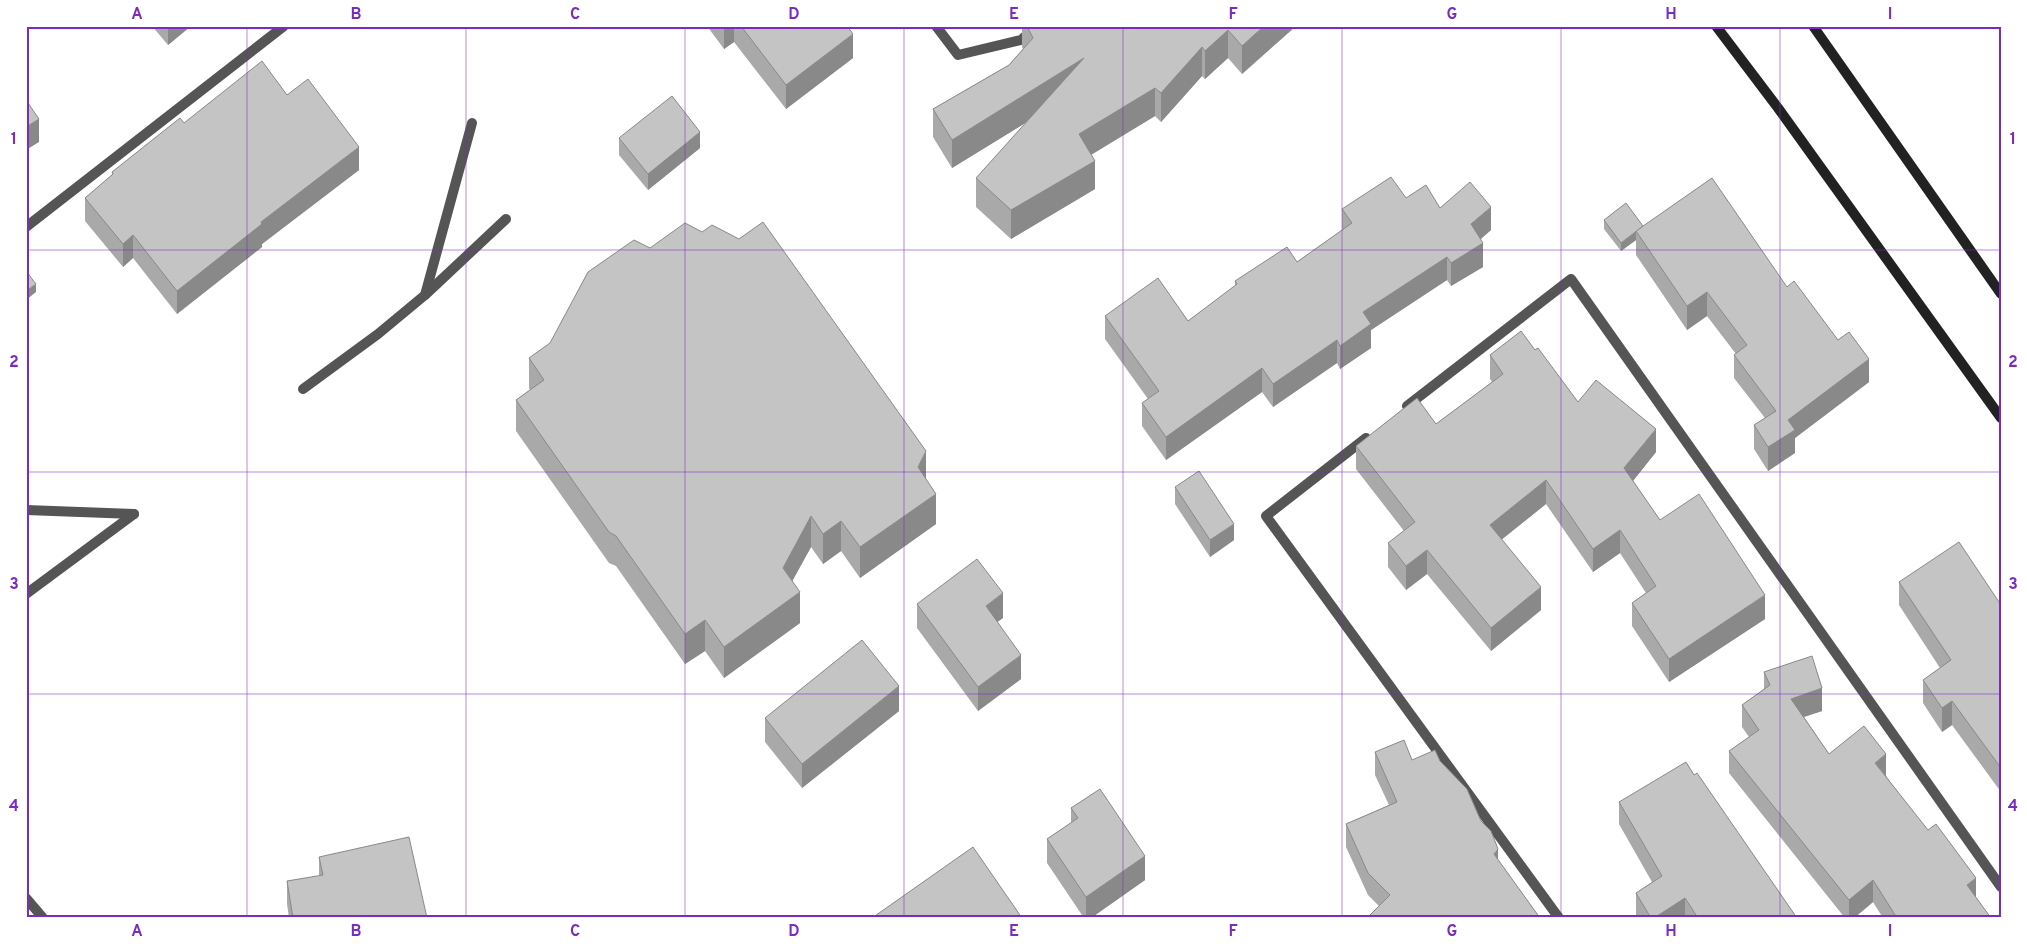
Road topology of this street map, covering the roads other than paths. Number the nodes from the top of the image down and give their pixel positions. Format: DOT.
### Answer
graph roads {
  1 [pos="284,26"];
  2 [pos="936,26"];
  3 [pos="1037,26"];
  4 [pos="1716,26"];
  5 [pos="1812,26"];
  6 [pos="472,123"];
  7 [pos="506,219"];
  8 [pos="26,227"];
  9 [pos="2001,294"];
  10 [pos="425,295"];
  11 [pos="303,389"];
  12 [pos="1399,413"];
  13 [pos="2001,418"];
  14 [pos="1375,431"];
  15 [pos="26,510"];
  16 [pos="26,594"];
  17 [pos="2001,887"];
  18 [pos="26,898"];
  19 [pos="43,918"];
  20 [pos="1559,918"];
  1 -- 8 [label="street"];
  2 -- 3 [label="street"];
  4 -- 13 [label="street"];
  5 -- 9 [label="street"];
  6 -- 10 [label="street"];
  7 -- 10 [label="street"];
  10 -- 11 [label="street"];
  12 -- 17 [label="street"];
  14 -- 20 [label="street"];
  15 -- 16 [label="street"];
  18 -- 19 [label="street"];
}
